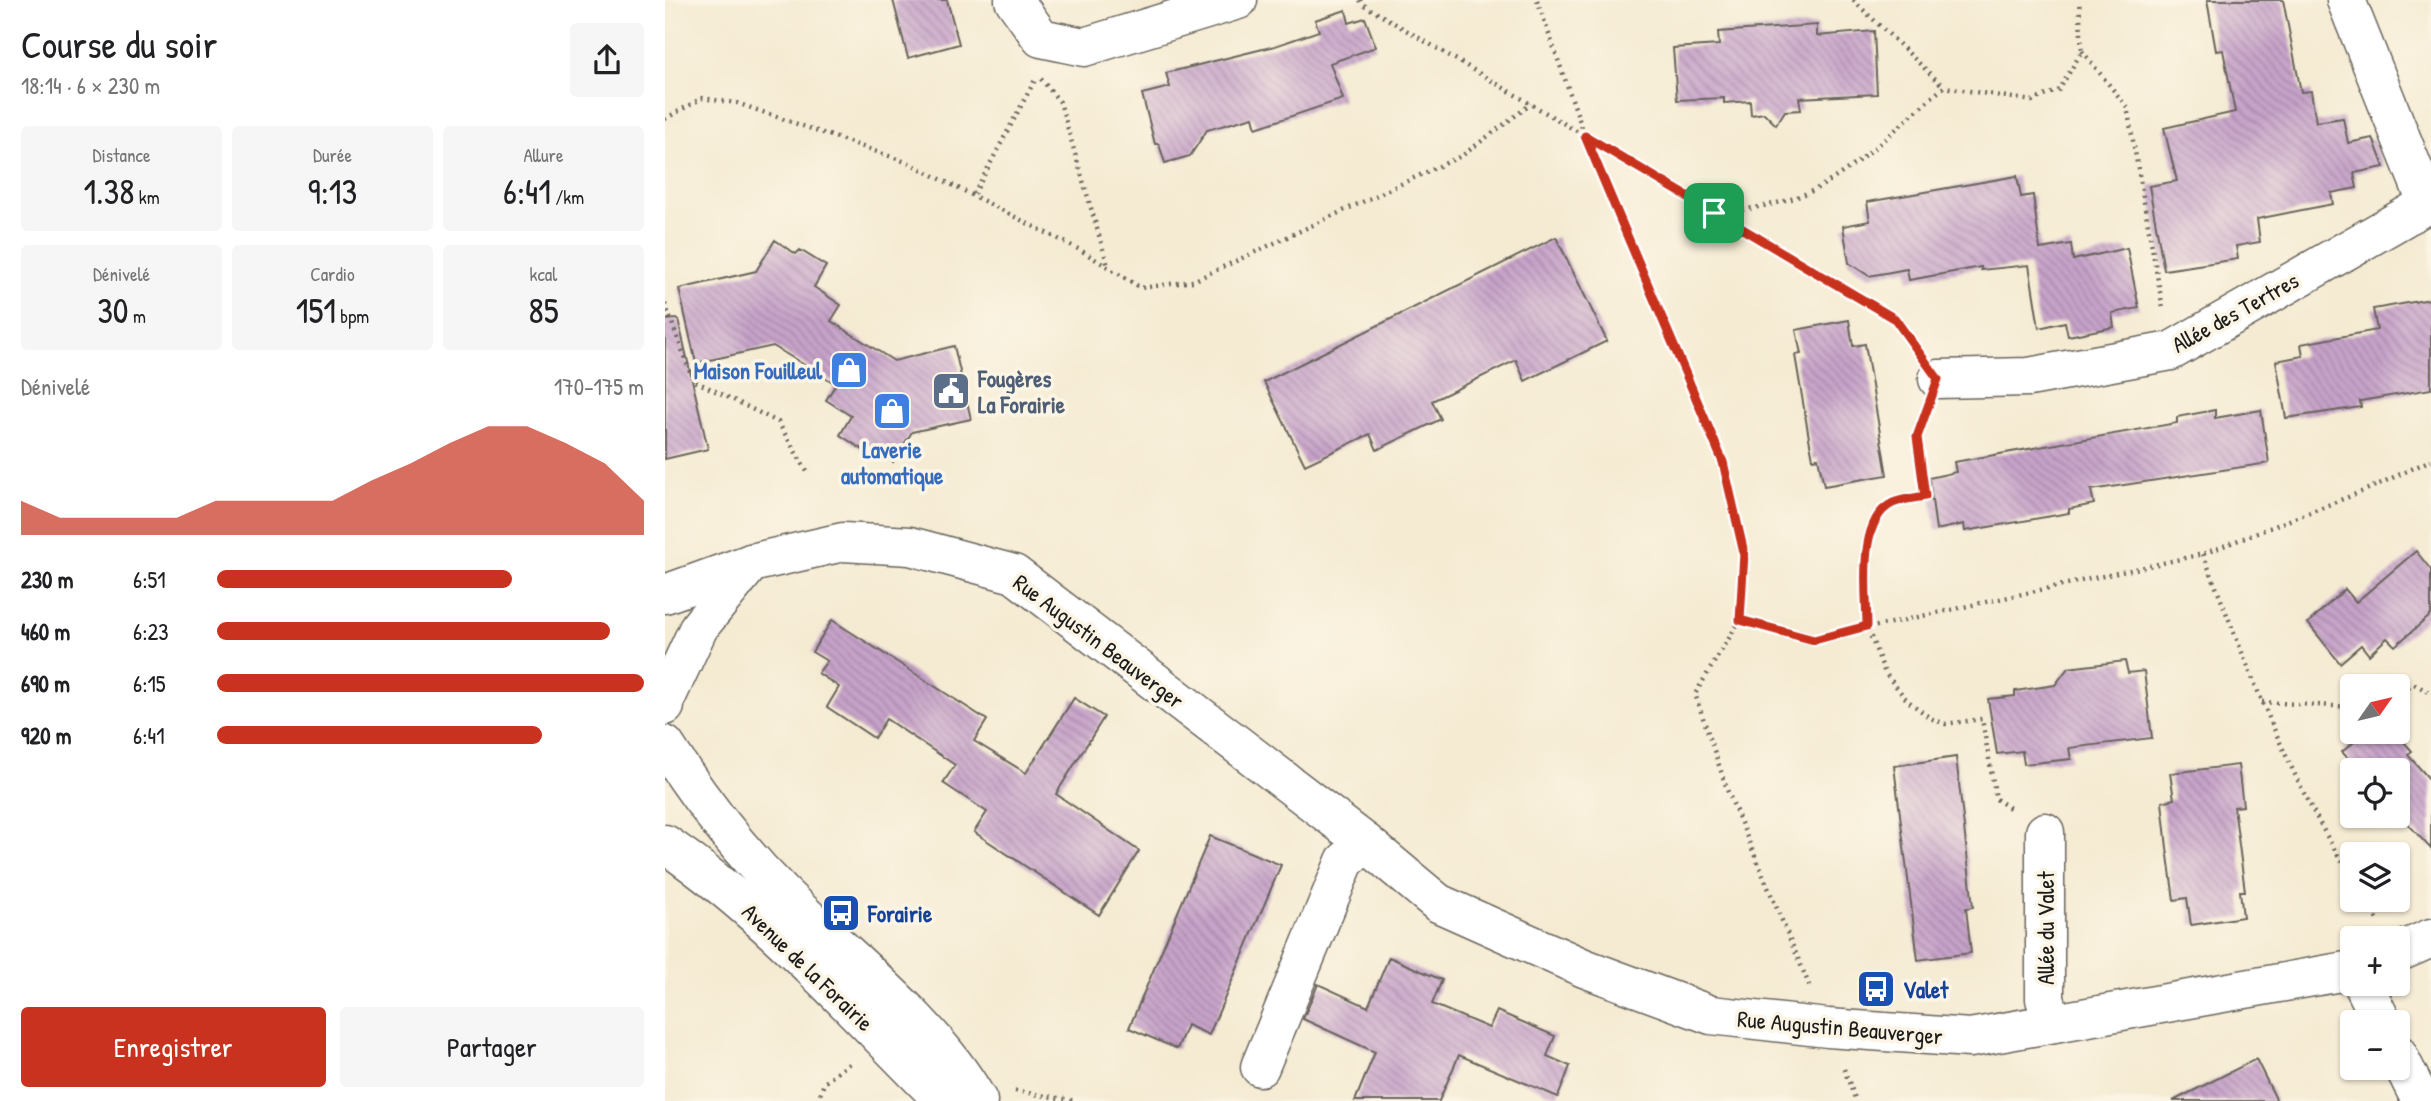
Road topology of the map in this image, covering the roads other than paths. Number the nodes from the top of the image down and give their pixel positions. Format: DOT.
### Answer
graph roads {
  1 [pos="1014,0"];
  2 [pos="1238,0"];
  3 [pos="2346,0"];
  4 [pos="2429,202"];
  5 [pos="1938,379"];
  6 [pos="751,563"];
  7 [pos="665,594"];
  8 [pos="666,696"];
  9 [pos="665,745"];
  10 [pos="2045,832"];
  11 [pos="1366,843"];
  12 [pos="665,844"];
  13 [pos="2431,938"];
  14 [pos="2410,947"];
  15 [pos="2340,972"];
  16 [pos="2053,1023"];
  17 [pos="1260,1067"];
  18 [pos="2410,1079"];
  19 [pos="995,1096"];
  20 [pos="940,1101"];
  21 [pos="2421,1101"];
  1 -- 2 [label="street"];
  3 -- 4 [label="street"];
  4 -- 5 [label="street, Allée des Tertres"];
  6 -- 7 [label="street, Rue Augustin Beauverger"];
  6 -- 8 [label="street"];
  6 -- 11 [label="street, Rue Augustin Beauverger"];
  9 -- 19 [label="street, Avenue de la Forairie"];
  10 -- 16 [label="street, Allée du Valet"];
  11 -- 16 [label="street, Rue Augustin Beauverger"];
  11 -- 17 [label="street"];
  12 -- 20 [label="street, Avenue de la Forairie"];
  13 -- 14 [label="street"];
  15 -- 16 [label="street, Rue Augustin Beauverger"];
  18 -- 21 [label="street"];
}
